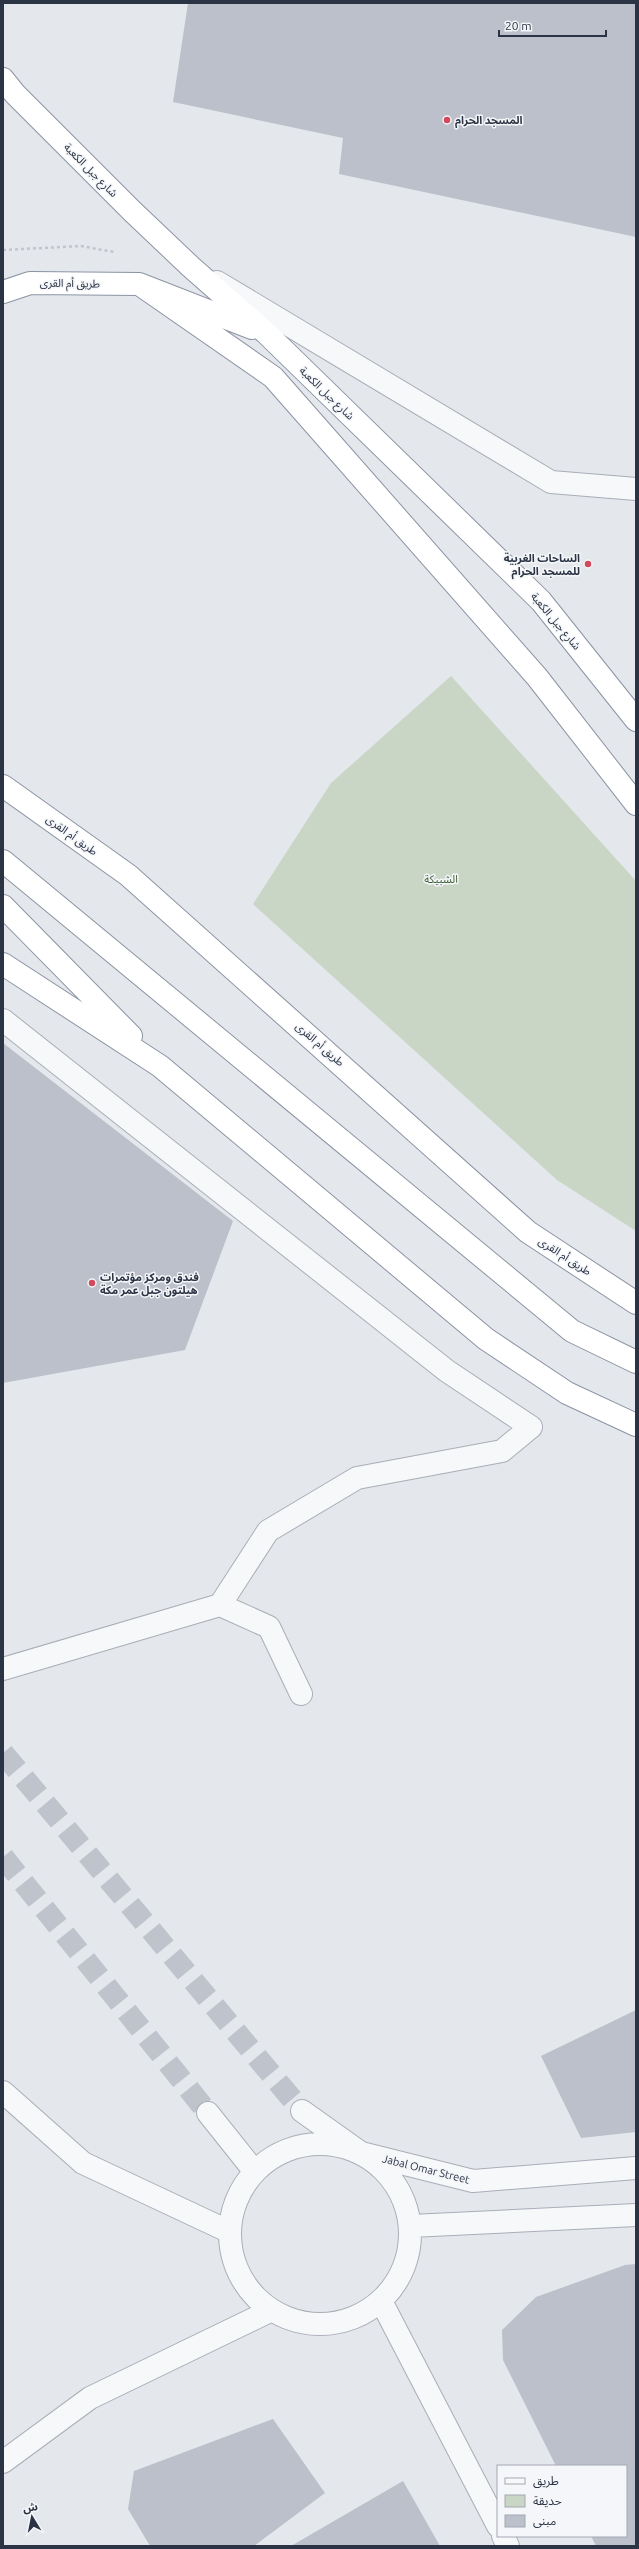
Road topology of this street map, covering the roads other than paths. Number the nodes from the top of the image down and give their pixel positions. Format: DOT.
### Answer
graph roads {
  1 [pos="3,79"];
  2 [pos="190,267"];
  3 [pos="139,284"];
  4 [pos="3,292"];
  5 [pos="266,334"];
  6 [pos="636,490"];
  7 [pos="636,720"];
  8 [pos="3,786"];
  9 [pos="636,804"];
  10 [pos="3,861"];
  11 [pos="3,906"];
  12 [pos="3,964"];
  13 [pos="3,1020"];
  14 [pos="160,1066"];
  15 [pos="636,1303"];
  16 [pos="636,1362"];
  17 [pos="636,1425"];
  18 [pos="220,1605"];
  19 [pos="3,1669"];
  20 [pos="301,1694"];
  21 [pos="3,2092"];
  22 [pos="302,2111"];
  23 [pos="208,2113"];
  24 [pos="361,2153"];
  25 [pos="636,2168"];
  26 [pos="255,2172"];
  27 [pos="636,2215"];
  28 [pos="411,2226"];
  29 [pos="230,2232"];
  30 [pos="382,2300"];
  31 [pos="272,2310"];
  32 [pos="3,2462"];
  33 [pos="497,2524"];
  34 [pos="504,2537"];
  35 [pos="508,2546"];
  1 -- 2 [label="highway, شارع جبل الكعبة"];
  2 -- 5 [label="highway, شارع جبل الكعبة"];
  2 -- 6 [label="street"];
  3 -- 4 [label="highway, طريق أم القرى"];
  3 -- 5 [label="highway"];
  3 -- 9 [label="highway"];
  5 -- 7 [label="highway, شارع جبل الكعبة"];
  8 -- 15 [label="highway, طريق أم القرى"];
  10 -- 16 [label="highway"];
  11 -- 14 [label="highway"];
  12 -- 14 [label="highway"];
  13 -- 18 [label="street"];
  14 -- 17 [label="highway"];
  18 -- 19 [label="street"];
  18 -- 20 [label="street"];
  21 -- 29 [label="street"];
  22 -- 24 [label="street, Jabal Omar Street"];
  23 -- 26 [label="street"];
  24 -- 25 [label="street, Jabal Omar Street"];
  24 -- 26 [label="street"];
  24 -- 28 [label="street"];
  26 -- 29 [label="street"];
  27 -- 28 [label="street"];
  28 -- 30 [label="street"];
  29 -- 31 [label="street"];
  30 -- 31 [label="street"];
  30 -- 33 [label="street"];
  31 -- 32 [label="street"];
  34 -- 35 [label="street"];
}
